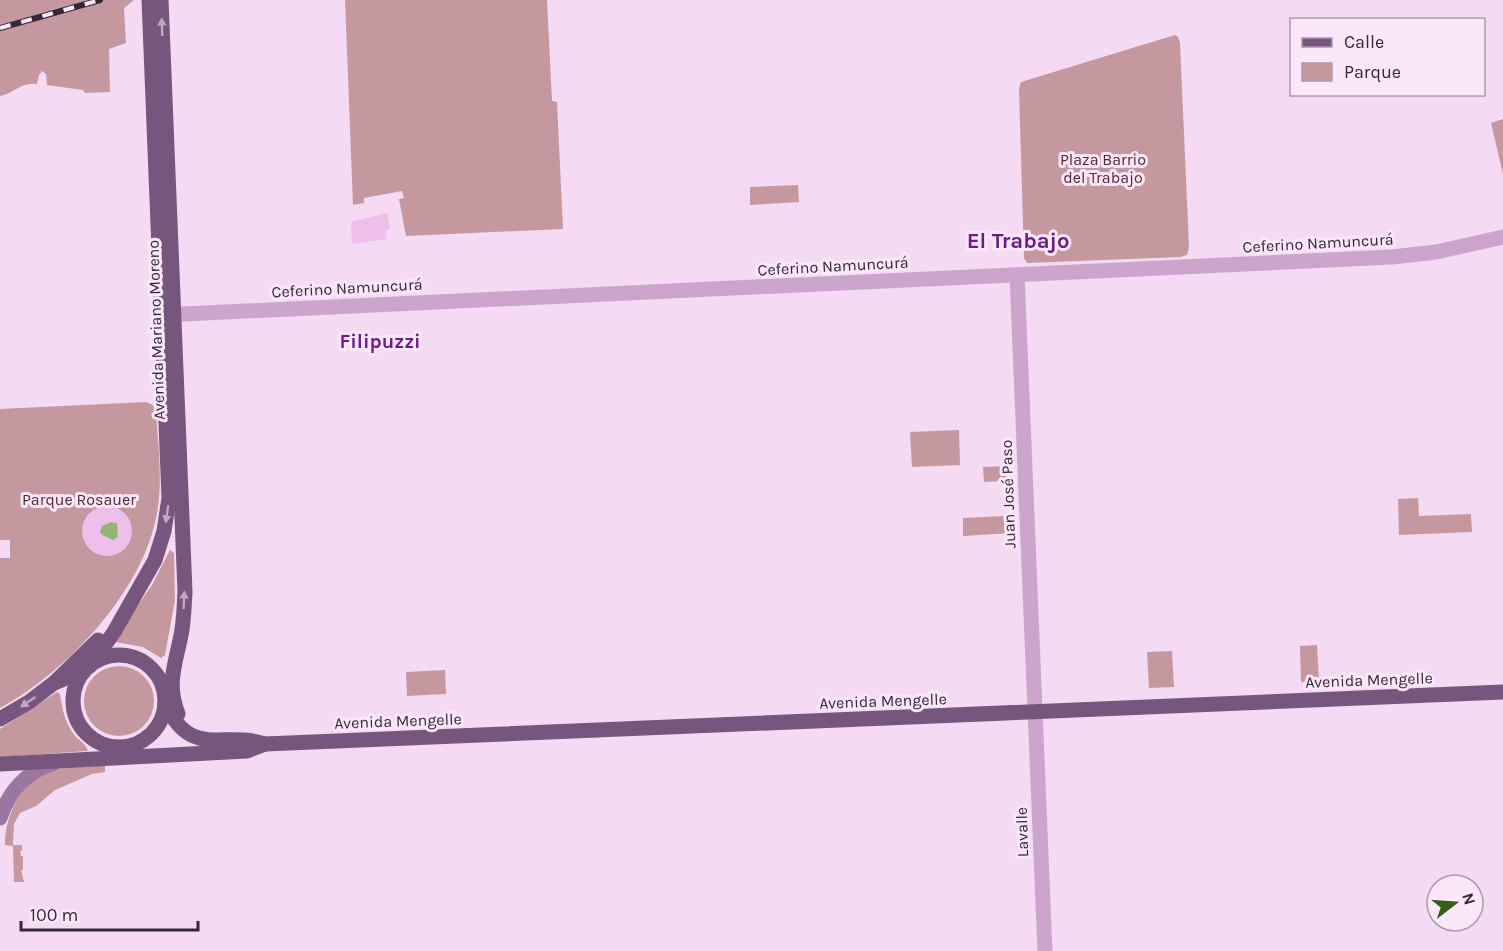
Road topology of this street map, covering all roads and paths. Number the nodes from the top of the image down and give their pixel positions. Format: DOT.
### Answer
graph roads {
  1 [pos="149,0"];
  2 [pos="161,0"];
  3 [pos="1503,237"];
  4 [pos="1017,275"];
  5 [pos="168,314"];
  6 [pos="130,603"];
  7 [pos="175,657"];
  8 [pos="85,670"];
  9 [pos="54,683"];
  10 [pos="1503,692"];
  11 [pos="164,697"];
  12 [pos="1035,712"];
  13 [pos="0,719"];
  14 [pos="192,735"];
  15 [pos="265,744"];
  16 [pos="120,747"];
  17 [pos="164,755"];
  18 [pos="80,760"];
  19 [pos="60,761"];
  20 [pos="0,764"];
  21 [pos="0,818"];
  22 [pos="1045,951"];
  1 -- 5 [label="main road, Avenida Mariano Moreno"];
  5 -- 2 [label="main road, Avenida Mariano Moreno, one-way"];
  3 -- 4 [label="street, Ceferino Namuncurá"];
  4 -- 5 [label="street, Ceferino Namuncurá"];
  4 -- 12 [label="street, Juan José Paso"];
  5 -- 6 [label="main road, Avenida Mariano Moreno, one-way"];
  7 -- 5 [label="main road, Avenida Mariano Moreno, one-way"];
  6 -- 8 [label="main road, Avenida Mariano Moreno"];
  6 -- 9 [label="main road, Avenida Mariano Moreno"];
  7 -- 11 [label="main road, Avenida Mariano Moreno"];
  7 -- 14 [label="main road, Avenida Mariano Moreno"];
  8 -- 9 [label="main road"];
  8 -- 11 [label="main road"];
  8 -- 16 [label="main road"];
  9 -- 13 [label="main road, one-way"];
  10 -- 12 [label="main road, Avenida Mengelle"];
  11 -- 14 [label="main road"];
  11 -- 16 [label="main road"];
  12 -- 15 [label="main road, Avenida Mengelle"];
  12 -- 22 [label="street, Lavalle"];
  14 -- 15 [label="main road, Avenida Mengelle"];
  15 -- 17 [label="main road, Avenida Mengelle"];
  16 -- 17 [label="main road, Avenida Mengelle"];
  16 -- 18 [label="main road"];
  17 -- 18 [label="main road, Avenida Mengelle"];
  18 -- 19 [label="main road, Avenida Mengelle"];
  19 -- 20 [label="main road, Avenida Mengelle"];
  19 -- 21 [label="main road"];
}
